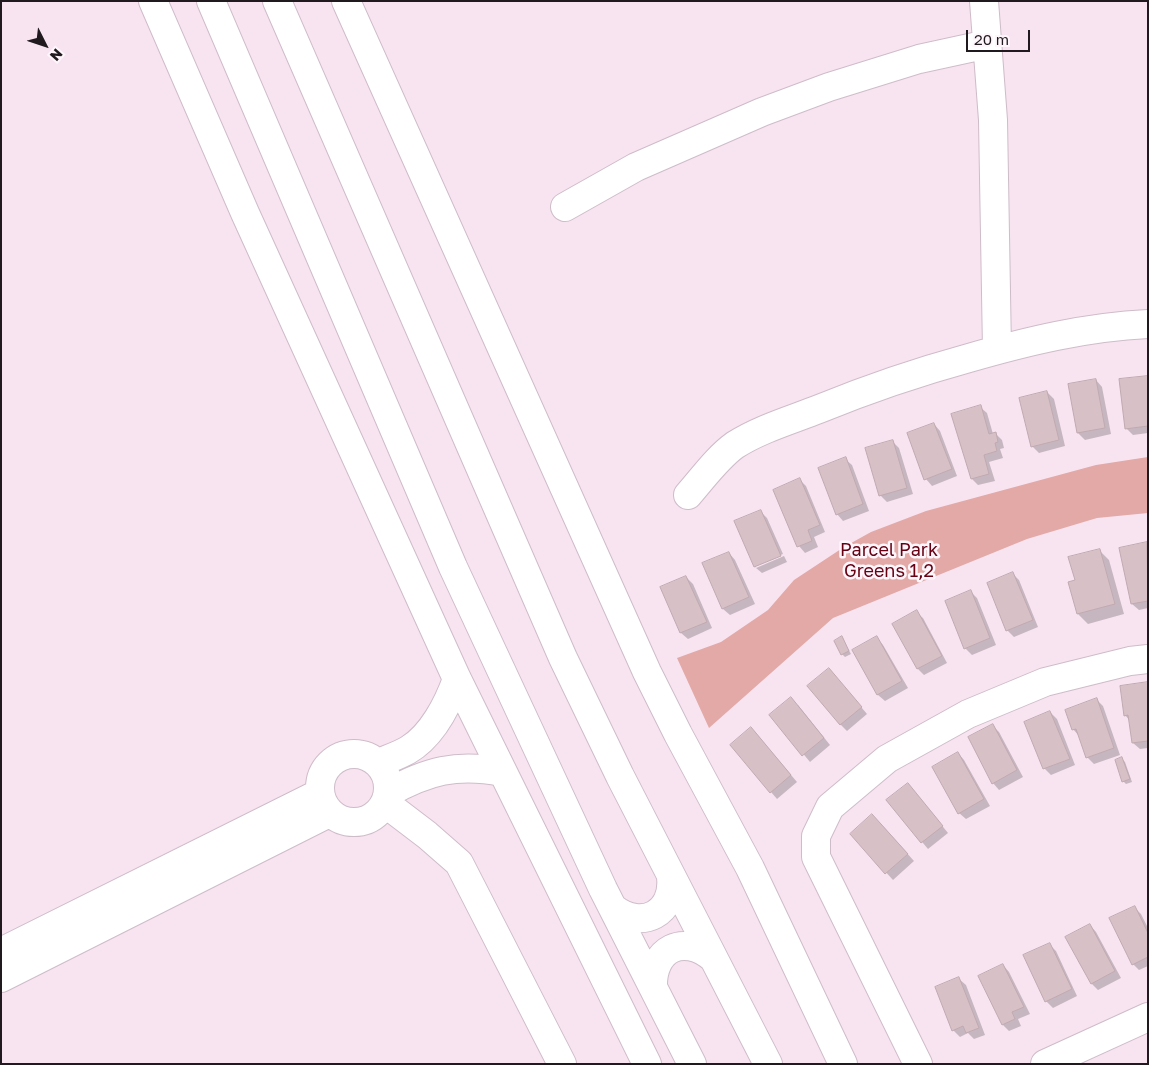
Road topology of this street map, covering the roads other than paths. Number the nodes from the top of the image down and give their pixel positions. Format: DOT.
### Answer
graph roads {
  1 [pos="153,1"];
  2 [pos="211,1"];
  3 [pos="346,1"];
  4 [pos="984,1"];
  5 [pos="281,6"];
  6 [pos="988,44"];
  7 [pos="565,207"];
  8 [pos="1148,324"];
  9 [pos="997,350"];
  10 [pos="688,494"];
  11 [pos="1148,659"];
  12 [pos="457,679"];
  13 [pos="379,763"];
  14 [pos="502,772"];
  15 [pos="387,798"];
  16 [pos="324,803"];
  17 [pos="671,877"];
  18 [pos="613,908"];
  19 [pos="1,952"];
  20 [pos="713,958"];
  21 [pos="1,978"];
  22 [pos="653,988"];
  23 [pos="1148,1016"];
  24 [pos="562,1064"];
  25 [pos="647,1064"];
  26 [pos="692,1064"];
  27 [pos="768,1064"];
  28 [pos="843,1064"];
  29 [pos="918,1064"];
  30 [pos="1045,1064"];
  1 -- 12 [label="street"];
  2 -- 18 [label="street"];
  3 -- 28 [label="street"];
  4 -- 6 [label="street"];
  5 -- 17 [label="street"];
  6 -- 7 [label="street"];
  6 -- 9 [label="street"];
  8 -- 9 [label="street"];
  9 -- 10 [label="street"];
  11 -- 29 [label="street"];
  12 -- 13 [label="street"];
  12 -- 14 [label="street"];
  13 -- 15 [label="street"];
  13 -- 16 [label="street"];
  14 -- 15 [label="street"];
  14 -- 25 [label="street"];
  15 -- 16 [label="street"];
  15 -- 24 [label="street"];
  16 -- 19 [label="street"];
  16 -- 21 [label="street"];
  17 -- 18 [label="street"];
  17 -- 20 [label="street"];
  18 -- 22 [label="street"];
  20 -- 22 [label="street"];
  20 -- 27 [label="street"];
  22 -- 26 [label="street"];
  23 -- 30 [label="street"];
}
